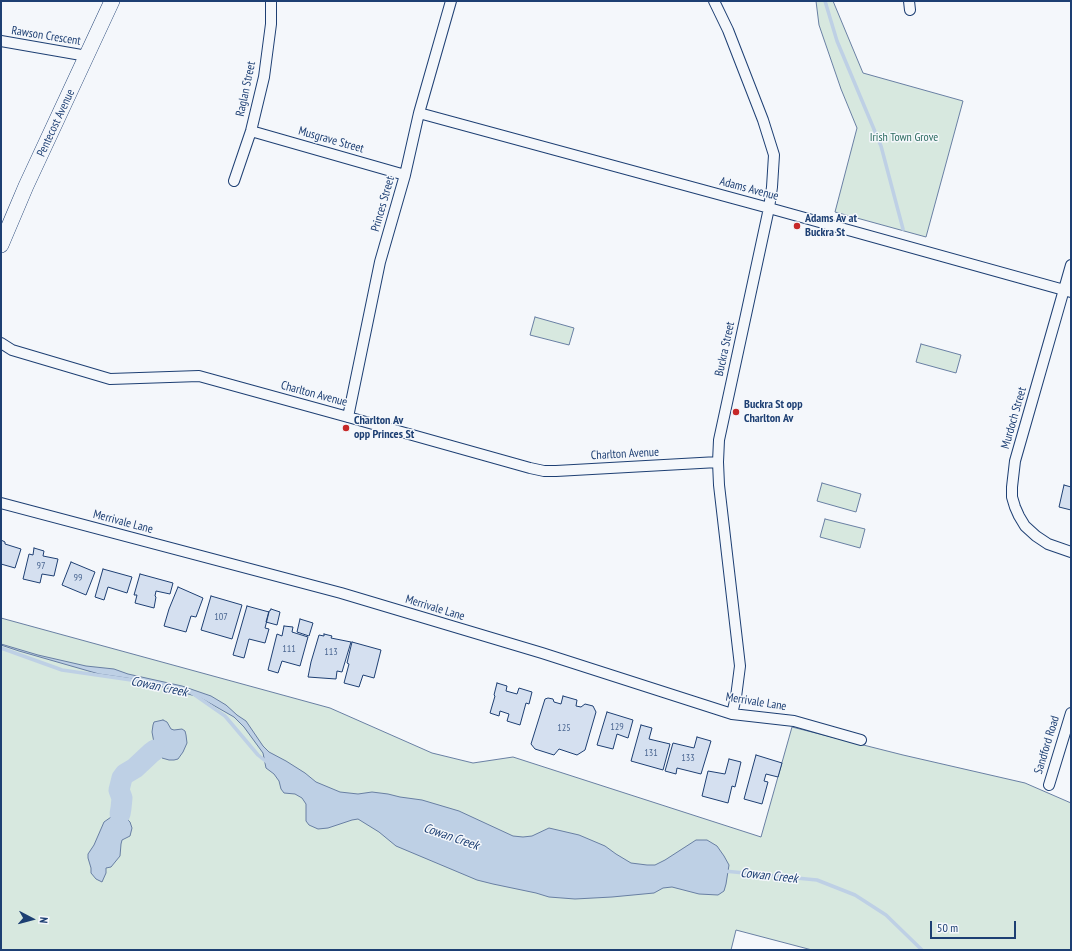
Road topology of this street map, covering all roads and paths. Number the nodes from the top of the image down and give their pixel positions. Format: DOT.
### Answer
graph roads {
  1 [pos="112,1"];
  2 [pos="272,1"];
  3 [pos="450,1"];
  4 [pos="714,1"];
  5 [pos="1,41"];
  6 [pos="87,56"];
  7 [pos="419,113"];
  8 [pos="251,131"];
  9 [pos="405,175"];
  10 [pos="234,181"];
  11 [pos="769,208"];
  12 [pos="1,245"];
  13 [pos="1071,265"];
  14 [pos="1067,291"];
  15 [pos="1,343"];
  16 [pos="348,417"];
  17 [pos="718,462"];
  18 [pos="1,503"];
  19 [pos="1071,552"];
  20 [pos="1071,713"];
  21 [pos="732,714"];
  22 [pos="861,740"];
  23 [pos="1049,785"];
  1 -- 6 [label="street, Pentecost Avenue"];
  2 -- 8 [label="street, Raglan Street"];
  3 -- 7 [label="street, Princes Street"];
  4 -- 11 [label="street, Buckra Street"];
  5 -- 6 [label="street, Rawson Crescent"];
  6 -- 12 [label="street, Pentecost Avenue"];
  7 -- 9 [label="street, Princes Street"];
  7 -- 11 [label="street, Adams Avenue"];
  8 -- 9 [label="street, Musgrave Street"];
  8 -- 10 [label="street, Raglan Street"];
  9 -- 16 [label="street, Princes Street"];
  11 -- 14 [label="street, Adams Avenue"];
  11 -- 17 [label="street, Buckra Street"];
  13 -- 14 [label="street, Murdoch Street"];
  14 -- 19 [label="street, Murdoch Street"];
  15 -- 16 [label="street, Charlton Avenue"];
  16 -- 17 [label="street, Charlton Avenue"];
  17 -- 21 [label="street, Buckra Street"];
  18 -- 21 [label="street, Merrivale Lane"];
  20 -- 23 [label="street, Sandford Road"];
  21 -- 22 [label="street, Merrivale Lane"];
}
